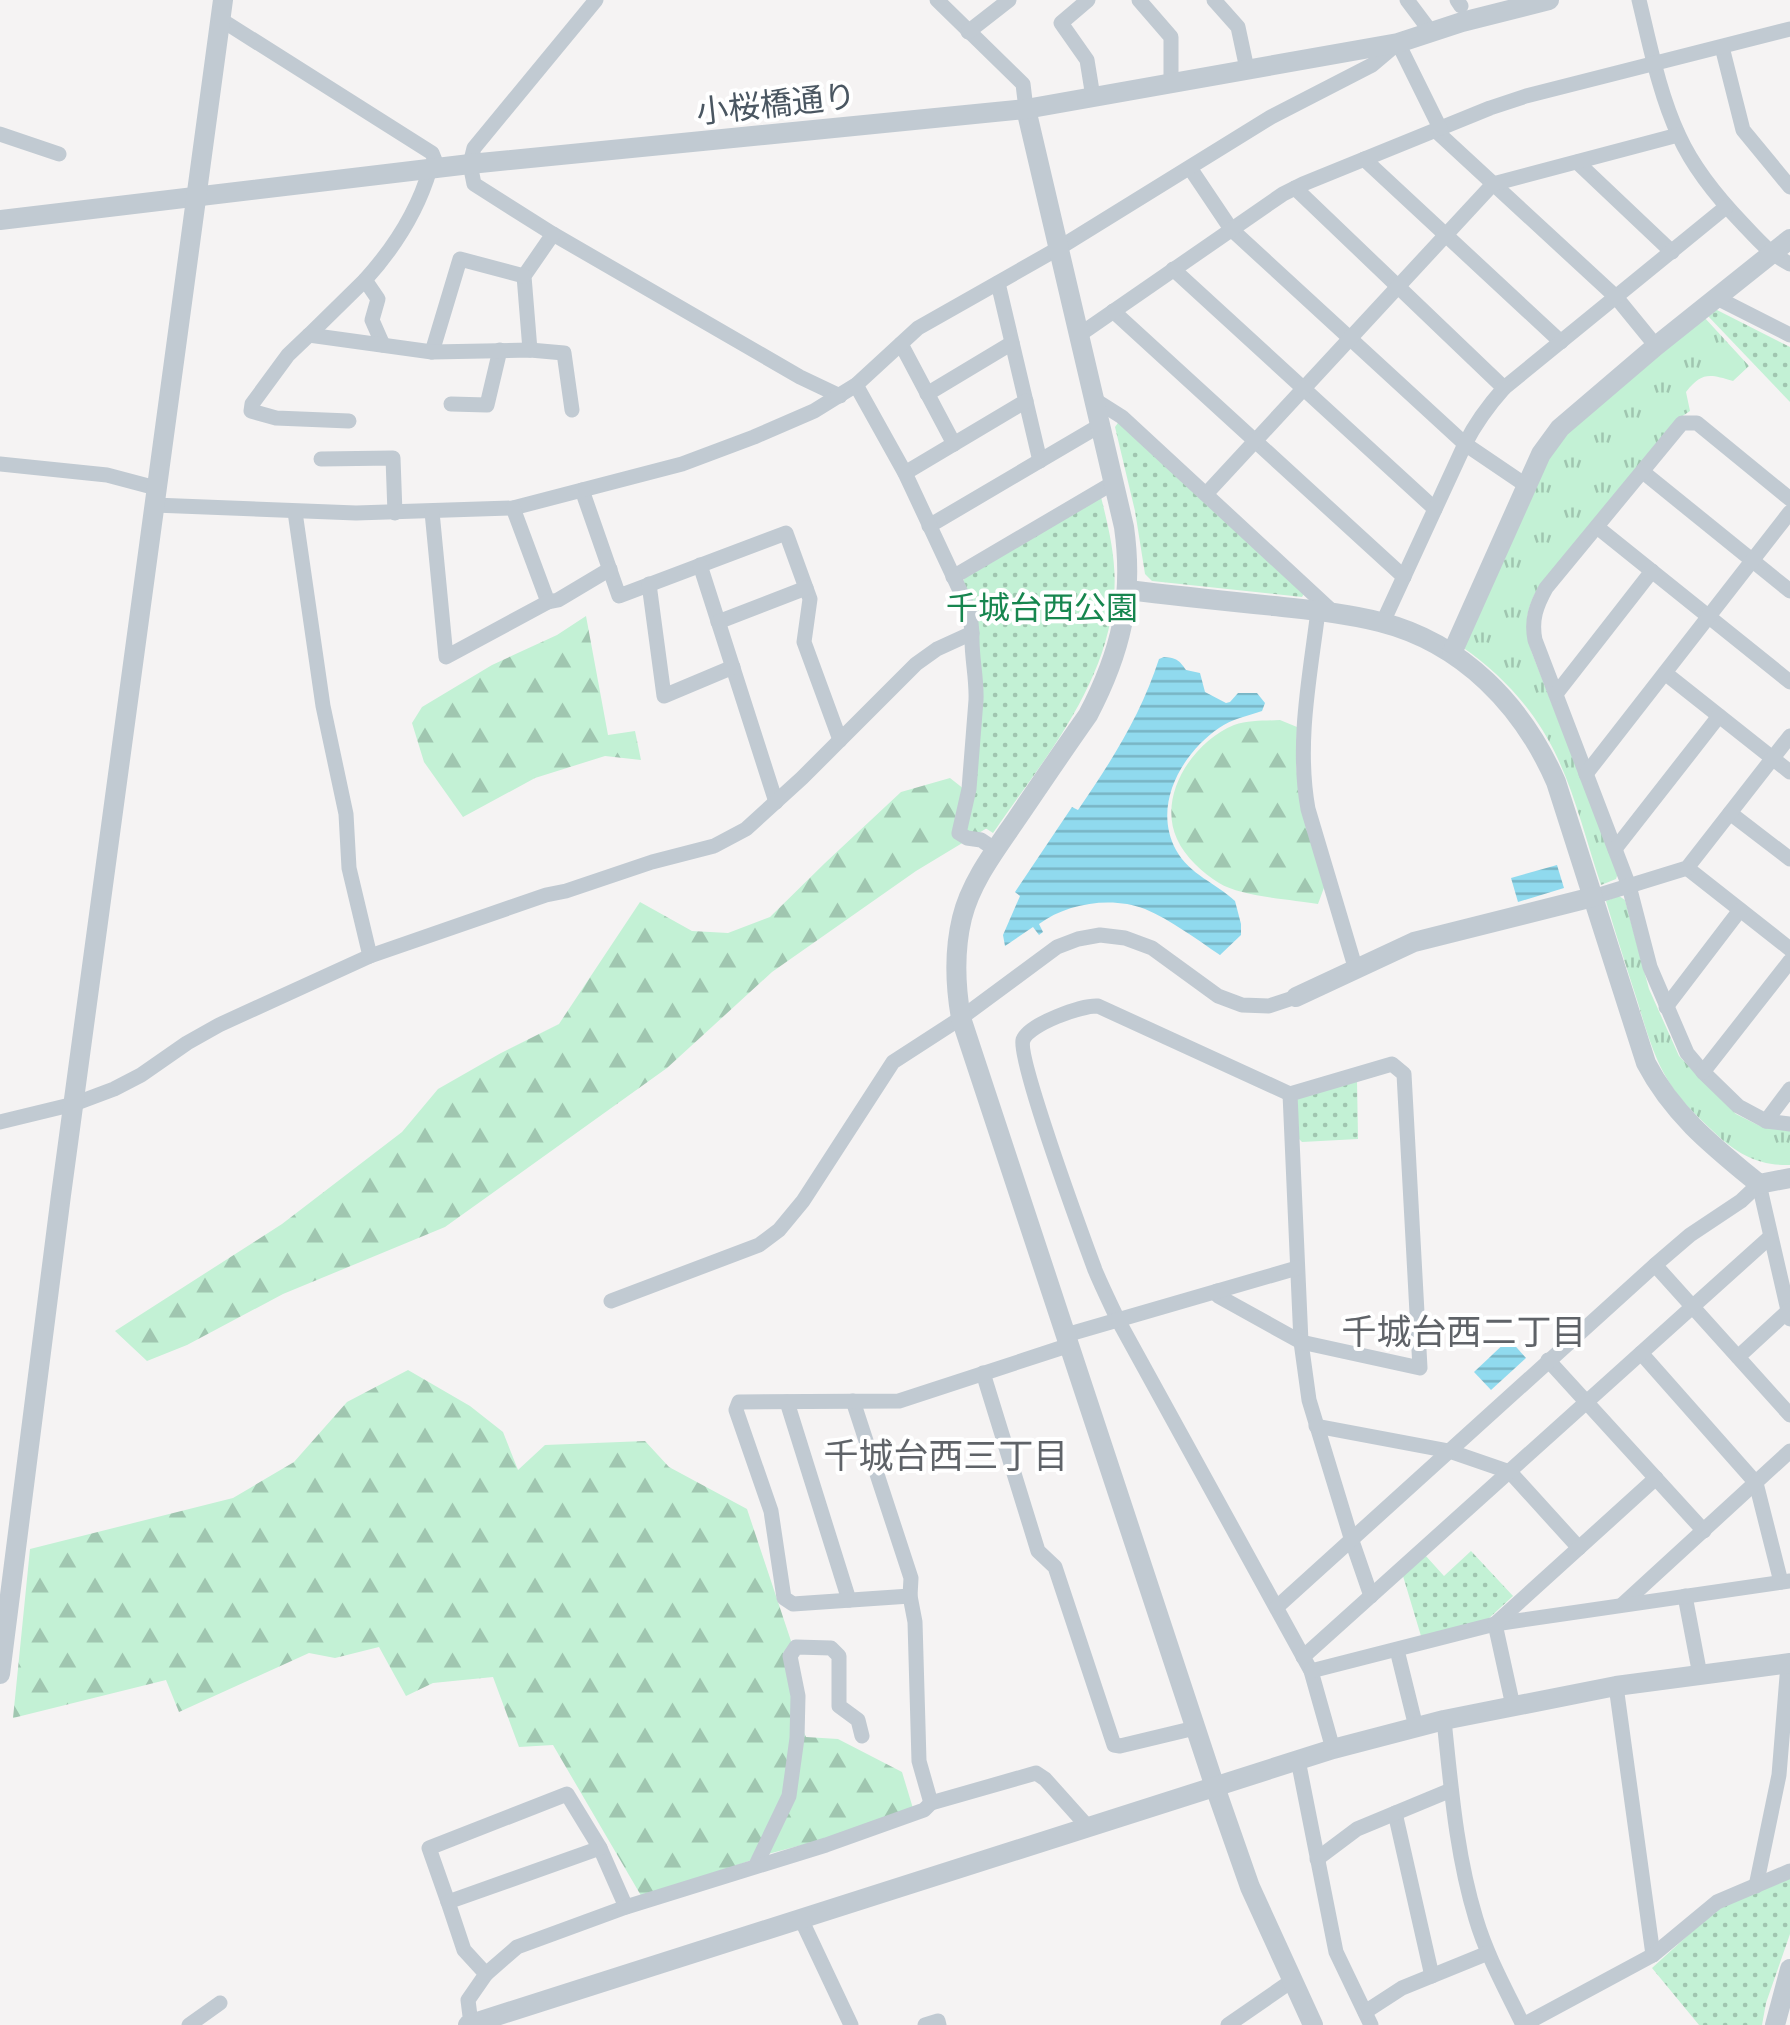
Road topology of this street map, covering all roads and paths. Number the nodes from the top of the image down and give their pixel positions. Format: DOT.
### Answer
graph roads {
  1 [pos="596,0"];
  2 [pos="937,0"];
  3 [pos="1009,0"];
  4 [pos="1088,0"];
  5 [pos="1139,0"];
  6 [pos="1214,0"];
  7 [pos="1407,0"];
  8 [pos="1549,0"];
  9 [pos="1640,0"];
  10 [pos="1461,7"];
  11 [pos="221,10"];
  12 [pos="1790,30"];
  13 [pos="968,32"];
  14 [pos="1430,32"];
  15 [pos="1398,43"];
  16 [pos="1722,47"];
  17 [pos="1654,64"];
  18 [pos="1247,69"];
  19 [pos="1171,82"];
  20 [pos="1093,97"];
  21 [pos="1026,108"];
  22 [pos="1437,129"];
  23 [pos="0,134"];
  24 [pos="1678,135"];
  25 [pos="59,154"];
  26 [pos="1364,159"];
  27 [pos="1577,162"];
  28 [pos="470,164"];
  29 [pos="434,168"];
  30 [pos="1190,168"];
  31 [pos="1493,184"];
  32 [pos="1790,186"];
  33 [pos="1295,188"];
  34 [pos="196,197"];
  35 [pos="1726,207"];
  36 [pos="0,220"];
  37 [pos="1231,230"];
  38 [pos="553,234"];
  39 [pos="1446,235"];
  40 [pos="1790,239"];
  41 [pos="1059,248"];
  42 [pos="1672,252"];
  43 [pos="1780,259"];
  44 [pos="1174,269"];
  45 [pos="524,276"];
  46 [pos="365,280"];
  47 [pos="998,283"];
  48 [pos="1398,287"];
  49 [pos="1616,297"];
  50 [pos="1717,298"];
  51 [pos="1113,311"];
  52 [pos="1078,335"];
  53 [pos="1790,335"];
  54 [pos="309,336"];
  55 [pos="1350,339"];
  56 [pos="1561,342"];
  57 [pos="901,344"];
  58 [pos="1012,344"];
  59 [pos="383,345"];
  60 [pos="1656,346"];
  61 [pos="500,350"];
  62 [pos="530,350"];
  63 [pos="432,352"];
  64 [pos="856,386"];
  65 [pos="1504,388"];
  66 [pos="1304,390"];
  67 [pos="927,394"];
  68 [pos="840,396"];
  69 [pos="1092,398"];
  70 [pos="1026,401"];
  71 [pos="452,404"];
  72 [pos="572,410"];
  73 [pos="349,420"];
  74 [pos="1099,426"];
  75 [pos="1256,441"];
  76 [pos="954,444"];
  77 [pos="1465,444"];
  78 [pos="321,459"];
  79 [pos="1040,461"];
  80 [pos="0,464"];
  81 [pos="1643,472"];
  82 [pos="905,473"];
  83 [pos="1113,483"];
  84 [pos="1527,486"];
  85 [pos="582,490"];
  86 [pos="1206,494"];
  87 [pos="155,496"];
  88 [pos="1790,499"];
  89 [pos="513,508"];
  90 [pos="1435,509"];
  91 [pos="295,512"];
  92 [pos="394,512"];
  93 [pos="432,512"];
  94 [pos="1790,512"];
  95 [pos="930,526"];
  96 [pos="1597,527"];
  97 [pos="1752,561"];
  98 [pos="700,565"];
  99 [pos="610,569"];
  100 [pos="1652,571"];
  101 [pos="953,577"];
  102 [pos="1404,577"];
  103 [pos="650,584"];
  104 [pos="806,588"];
  105 [pos="1128,590"];
  106 [pos="1790,592"];
  107 [pos="548,602"];
  108 [pos="1326,612"];
  109 [pos="1708,617"];
  110 [pos="718,622"];
  111 [pos="1384,622"];
  112 [pos="972,634"];
  113 [pos="1452,653"];
  114 [pos="733,667"];
  115 [pos="1665,673"];
  116 [pos="1790,682"];
  117 [pos="1556,694"];
  118 [pos="1719,716"];
  119 [pos="1790,736"];
  120 [pos="840,740"];
  121 [pos="1772,759"];
  122 [pos="1790,772"];
  123 [pos="1586,774"];
  124 [pos="776,802"];
  125 [pos="1730,813"];
  126 [pos="1615,849"];
  127 [pos="996,850"];
  128 [pos="1790,859"];
  129 [pos="1686,868"];
  130 [pos="1629,886"];
  131 [pos="1592,897"];
  132 [pos="1740,910"];
  133 [pos="1790,949"];
  134 [pos="370,956"];
  135 [pos="1790,961"];
  136 [pos="1356,970"];
  137 [pos="1296,997"];
  138 [pos="1666,1007"];
  139 [pos="961,1018"];
  140 [pos="1703,1072"];
  141 [pos="1790,1089"];
  142 [pos="1290,1094"];
  143 [pos="74,1104"];
  144 [pos="1766,1121"];
  145 [pos="0,1122"];
  146 [pos="1790,1124"];
  147 [pos="1790,1178"];
  148 [pos="1759,1184"];
  149 [pos="1770,1238"];
  150 [pos="1655,1264"];
  151 [pos="1296,1268"];
  152 [pos="1217,1291"];
  153 [pos="611,1301"];
  154 [pos="1693,1307"];
  155 [pos="1789,1315"];
  156 [pos="1118,1320"];
  157 [pos="1068,1340"];
  158 [pos="1301,1342"];
  159 [pos="1641,1354"];
  160 [pos="1738,1357"];
  161 [pos="1548,1360"];
  162 [pos="983,1373"];
  163 [pos="787,1402"];
  164 [pos="853,1402"];
  165 [pos="1587,1402"];
  166 [pos="1790,1415"];
  167 [pos="1316,1426"];
  168 [pos="1449,1451"];
  169 [pos="1790,1451"];
  170 [pos="1510,1472"];
  171 [pos="1656,1478"];
  172 [pos="1756,1483"];
  173 [pos="1704,1530"];
  174 [pos="1352,1540"];
  175 [pos="1579,1548"];
  176 [pos="1786,1582"];
  177 [pos="910,1596"];
  178 [pos="1372,1596"];
  179 [pos="1684,1596"];
  180 [pos="849,1600"];
  181 [pos="1623,1604"];
  182 [pos="1277,1608"];
  183 [pos="1495,1624"];
  184 [pos="1396,1650"];
  185 [pos="1307,1664"];
  186 [pos="1789,1664"];
  187 [pos="0,1674"];
  188 [pos="1700,1675"];
  189 [pos="1616,1686"];
  190 [pos="1513,1706"];
  191 [pos="1444,1720"];
  192 [pos="1416,1727"];
  193 [pos="1195,1728"];
  194 [pos="862,1736"];
  195 [pos="1333,1749"];
  196 [pos="1298,1760"];
  197 [pos="1214,1787"];
  198 [pos="1451,1790"];
  199 [pos="931,1803"];
  200 [pos="1395,1814"];
  201 [pos="1088,1828"];
  202 [pos="600,1848"];
  203 [pos="1317,1858"];
  204 [pos="756,1865"];
  205 [pos="1790,1872"];
  206 [pos="1756,1886"];
  207 [pos="448,1902"];
  208 [pos="626,1907"];
  209 [pos="802,1919"];
  210 [pos="1488,1953"];
  211 [pos="1653,1955"];
  212 [pos="1790,1969"];
  213 [pos="486,1974"];
  214 [pos="1432,1976"];
  215 [pos="1293,1980"];
  216 [pos="220,2004"];
  217 [pos="1368,2019"];
  218 [pos="189,2025"];
  219 [pos="469,2025"];
  220 [pos="850,2025"];
  221 [pos="925,2025"];
  222 [pos="939,2025"];
  223 [pos="1228,2025"];
  224 [pos="1314,2025"];
  225 [pos="1523,2025"];
  226 [pos="1776,2025"];
  1 -- 28 [label="street"];
  2 -- 13 [label="street"];
  3 -- 13 [label="street"];
  4 -- 20 [label="street"];
  5 -- 19 [label="street"];
  6 -- 18 [label="street"];
  7 -- 14 [label="street"];
  8 -- 10 [label="street, 小桜橋通り"];
  9 -- 17 [label="street"];
  10 -- 14 [label="street, 小桜橋通り"];
  11 -- 29 [label="street"];
  11 -- 34 [label="street"];
  12 -- 16 [label="street"];
  13 -- 21 [label="street"];
  14 -- 15 [label="street, 小桜橋通り"];
  15 -- 18 [label="street, 小桜橋通り"];
  15 -- 22 [label="street"];
  15 -- 30 [label="street"];
  16 -- 17 [label="street"];
  16 -- 32 [label="street"];
  17 -- 22 [label="street"];
  17 -- 24 [label="street"];
  18 -- 19 [label="street, 小桜橋通り"];
  19 -- 20 [label="street, 小桜橋通り"];
  20 -- 21 [label="street, 小桜橋通り"];
  21 -- 28 [label="street, 小桜橋通り"];
  21 -- 41 [label="street"];
  22 -- 26 [label="street"];
  22 -- 31 [label="street"];
  23 -- 25 [label="street"];
  24 -- 27 [label="street"];
  24 -- 35 [label="street"];
  26 -- 33 [label="street"];
  26 -- 39 [label="street"];
  27 -- 31 [label="street"];
  27 -- 42 [label="street"];
  28 -- 29 [label="street, 小桜橋通り"];
  28 -- 38 [label="street"];
  29 -- 34 [label="street, 小桜橋通り"];
  29 -- 46 [label="street"];
  30 -- 37 [label="street"];
  30 -- 41 [label="street"];
  31 -- 39 [label="street"];
  31 -- 49 [label="street"];
  33 -- 37 [label="street"];
  33 -- 48 [label="street"];
  34 -- 36 [label="street, 小桜橋通り"];
  34 -- 87 [label="street"];
  35 -- 42 [label="street"];
  35 -- 43 [label="street"];
  37 -- 44 [label="street"];
  37 -- 55 [label="street"];
  38 -- 45 [label="street"];
  38 -- 68 [label="street"];
  39 -- 48 [label="street"];
  39 -- 56 [label="street"];
  40 -- 43 [label="street"];
  41 -- 47 [label="street"];
  41 -- 52 [label="street"];
  42 -- 49 [label="street"];
  43 -- 50 [label="street"];
  44 -- 51 [label="street"];
  44 -- 66 [label="street"];
  45 -- 62 [label="street"];
  45 -- 63 [label="street"];
  46 -- 54 [label="street"];
  46 -- 59 [label="street"];
  47 -- 57 [label="street"];
  47 -- 58 [label="street"];
  48 -- 55 [label="street"];
  48 -- 65 [label="street"];
  49 -- 56 [label="street"];
  49 -- 60 [label="street"];
  50 -- 53 [label="street"];
  50 -- 60 [label="street"];
  51 -- 52 [label="street"];
  51 -- 75 [label="street"];
  52 -- 69 [label="street"];
  54 -- 59 [label="street"];
  54 -- 73 [label="street"];
  55 -- 66 [label="street"];
  55 -- 77 [label="street"];
  56 -- 65 [label="street"];
  57 -- 64 [label="street"];
  57 -- 67 [label="street"];
  58 -- 67 [label="street"];
  58 -- 70 [label="street"];
  59 -- 63 [label="street"];
  60 -- 84 [label="street"];
  61 -- 62 [label="street"];
  61 -- 63 [label="street"];
  61 -- 71 [label="street"];
  62 -- 72 [label="street"];
  64 -- 68 [label="street"];
  64 -- 82 [label="street"];
  65 -- 77 [label="street"];
  66 -- 75 [label="street"];
  66 -- 90 [label="street"];
  67 -- 76 [label="street"];
  68 -- 85 [label="street"];
  69 -- 74 [label="street"];
  69 -- 86 [label="street"];
  70 -- 76 [label="street"];
  70 -- 79 [label="street"];
  74 -- 79 [label="street"];
  74 -- 83 [label="street"];
  75 -- 86 [label="street"];
  75 -- 102 [label="street"];
  76 -- 82 [label="street"];
  77 -- 84 [label="street"];
  77 -- 90 [label="street"];
  78 -- 92 [label="street"];
  79 -- 95 [label="street"];
  80 -- 87 [label="street"];
  81 -- 88 [label="street"];
  81 -- 96 [label="street"];
  81 -- 97 [label="street"];
  82 -- 95 [label="street"];
  83 -- 101 [label="street"];
  83 -- 105 [label="street"];
  84 -- 113 [label="street"];
  85 -- 89 [label="street"];
  85 -- 99 [label="street"];
  86 -- 108 [label="street"];
  87 -- 91 [label="street"];
  87 -- 143 [label="street"];
  89 -- 93 [label="street"];
  89 -- 107 [label="street"];
  90 -- 102 [label="street"];
  91 -- 92 [label="street"];
  91 -- 134 [label="street"];
  92 -- 93 [label="street"];
  93 -- 107 [label="street"];
  94 -- 97 [label="street"];
  95 -- 101 [label="street"];
  96 -- 100 [label="street"];
  96 -- 117 [label="street"];
  97 -- 106 [label="street"];
  97 -- 109 [label="street"];
  98 -- 103 [label="street"];
  98 -- 104 [label="street"];
  98 -- 110 [label="street"];
  99 -- 103 [label="street"];
  99 -- 107 [label="street"];
  100 -- 109 [label="street"];
  100 -- 117 [label="street"];
  101 -- 112 [label="street"];
  102 -- 111 [label="street"];
  103 -- 114 [label="street"];
  104 -- 110 [label="street"];
  104 -- 120 [label="street"];
  105 -- 108 [label="street"];
  105 -- 127 [label="street"];
  108 -- 111 [label="street"];
  108 -- 136 [label="street"];
  109 -- 115 [label="street"];
  109 -- 116 [label="street"];
  110 -- 114 [label="street"];
  111 -- 113 [label="street"];
  112 -- 120 [label="street"];
  112 -- 127 [label="street"];
  113 -- 131 [label="street"];
  114 -- 124 [label="street"];
  115 -- 118 [label="street"];
  115 -- 123 [label="street"];
  117 -- 123 [label="street"];
  118 -- 121 [label="street"];
  118 -- 126 [label="street"];
  119 -- 121 [label="street"];
  120 -- 124 [label="street"];
  121 -- 122 [label="street"];
  121 -- 125 [label="street"];
  123 -- 126 [label="street"];
  124 -- 134 [label="street"];
  125 -- 128 [label="street"];
  125 -- 129 [label="street"];
  126 -- 130 [label="street"];
  127 -- 139 [label="street"];
  129 -- 130 [label="street"];
  129 -- 132 [label="street"];
  130 -- 131 [label="street"];
  130 -- 138 [label="street"];
  131 -- 136 [label="street"];
  131 -- 148 [label="street"];
  132 -- 133 [label="street"];
  132 -- 138 [label="street"];
  134 -- 143 [label="street"];
  135 -- 140 [label="street"];
  136 -- 137 [label="street"];
  137 -- 139 [label="street"];
  138 -- 140 [label="street"];
  139 -- 153 [label="street"];
  139 -- 157 [label="street"];
  140 -- 144 [label="street"];
  141 -- 144 [label="street"];
  142 -- 151 [label="street"];
  142 -- 156 [label="street"];
  142 -- 158 [label="street"];
  143 -- 145 [label="street"];
  143 -- 187 [label="street"];
  144 -- 146 [label="street"];
  147 -- 148 [label="street"];
  148 -- 149 [label="street"];
  148 -- 150 [label="street"];
  149 -- 154 [label="street"];
  149 -- 155 [label="street"];
  150 -- 154 [label="street"];
  150 -- 161 [label="street"];
  151 -- 152 [label="street"];
  151 -- 158 [label="street"];
  152 -- 156 [label="street"];
  152 -- 158 [label="street"];
  154 -- 159 [label="street"];
  154 -- 160 [label="street"];
  155 -- 160 [label="street"];
  156 -- 157 [label="street"];
  156 -- 182 [label="street"];
  157 -- 162 [label="street"];
  157 -- 193 [label="street"];
  158 -- 167 [label="street"];
  159 -- 165 [label="street"];
  159 -- 172 [label="street"];
  160 -- 166 [label="street"];
  161 -- 165 [label="street"];
  161 -- 168 [label="street"];
  162 -- 164 [label="street"];
  162 -- 193 [label="street"];
  163 -- 164 [label="street"];
  163 -- 180 [label="street"];
  163 -- 180 [label="street"];
  164 -- 177 [label="street"];
  165 -- 170 [label="street"];
  165 -- 171 [label="street"];
  167 -- 168 [label="street"];
  167 -- 174 [label="street"];
  168 -- 170 [label="street"];
  168 -- 174 [label="street"];
  169 -- 172 [label="street"];
  170 -- 175 [label="street"];
  170 -- 178 [label="street"];
  171 -- 173 [label="street"];
  171 -- 175 [label="street"];
  172 -- 173 [label="street"];
  172 -- 176 [label="street"];
  173 -- 181 [label="street"];
  174 -- 178 [label="street"];
  174 -- 182 [label="street"];
  175 -- 183 [label="street"];
  176 -- 179 [label="street"];
  177 -- 180 [label="street"];
  177 -- 199 [label="street"];
  178 -- 185 [label="street"];
  179 -- 181 [label="street"];
  179 -- 188 [label="street"];
  181 -- 183 [label="street"];
  182 -- 185 [label="street"];
  183 -- 184 [label="street"];
  183 -- 190 [label="street"];
  184 -- 185 [label="street"];
  184 -- 192 [label="street"];
  185 -- 195 [label="street"];
  186 -- 188 [label="street"];
  186 -- 206 [label="street"];
  188 -- 189 [label="street"];
  189 -- 190 [label="street"];
  189 -- 211 [label="street"];
  190 -- 191 [label="street"];
  191 -- 192 [label="street"];
  191 -- 198 [label="street"];
  192 -- 195 [label="street"];
  193 -- 197 [label="street"];
  194 -- 204 [label="street"];
  195 -- 196 [label="street"];
  196 -- 197 [label="street"];
  196 -- 203 [label="street"];
  197 -- 201 [label="street"];
  197 -- 215 [label="street"];
  198 -- 200 [label="street"];
  198 -- 210 [label="street"];
  199 -- 201 [label="street"];
  199 -- 204 [label="street"];
  200 -- 203 [label="street"];
  200 -- 214 [label="street"];
  201 -- 209 [label="street"];
  202 -- 207 [label="street"];
  202 -- 207 [label="street"];
  202 -- 208 [label="street"];
  203 -- 217 [label="street"];
  204 -- 208 [label="street"];
  205 -- 206 [label="street"];
  206 -- 211 [label="street"];
  207 -- 213 [label="street"];
  208 -- 213 [label="street"];
  209 -- 219 [label="street"];
  209 -- 220 [label="street"];
  210 -- 214 [label="street"];
  210 -- 225 [label="street"];
  211 -- 225 [label="street"];
  212 -- 226 [label="street"];
  213 -- 219 [label="street"];
  214 -- 217 [label="street"];
  215 -- 223 [label="street"];
  215 -- 224 [label="street"];
  216 -- 218 [label="street"];
  221 -- 222 [label="street"];
}
